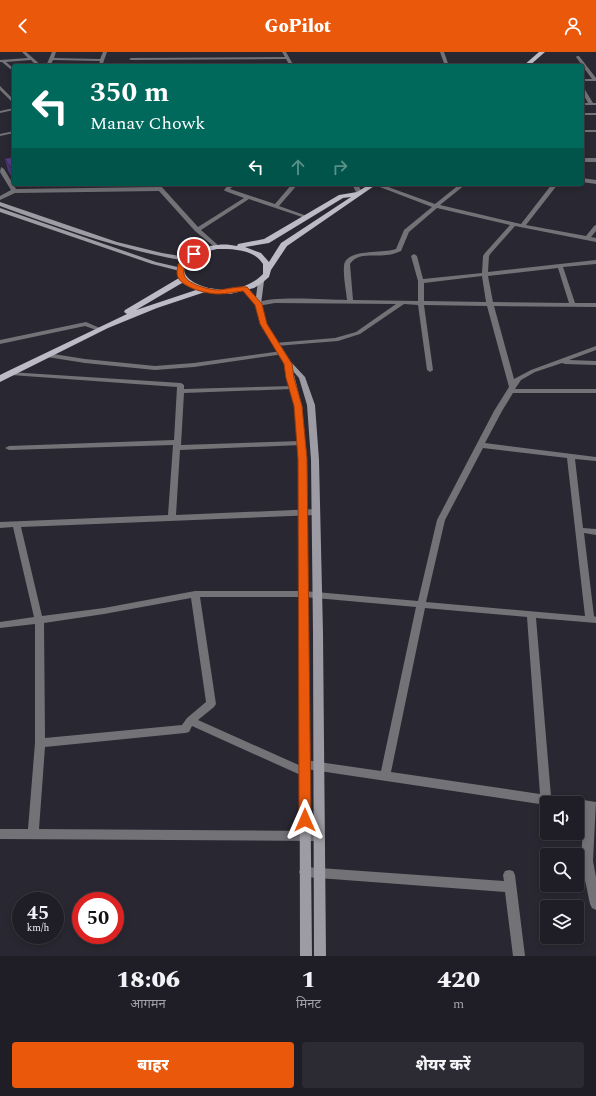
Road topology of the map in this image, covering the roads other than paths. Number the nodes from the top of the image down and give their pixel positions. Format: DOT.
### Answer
graph roads {
  1 [pos="24,52"];
  2 [pos="54,52"];
  3 [pos="105,52"];
  4 [pos="284,52"];
  5 [pos="442,52"];
  6 [pos="542,52"];
  7 [pos="578,57"];
  8 [pos="288,58"];
  9 [pos="32,59"];
  10 [pos="131,59"];
  11 [pos="50,60"];
  12 [pos="102,60"];
  13 [pos="1,61"];
  14 [pos="38,64"];
  15 [pos="49,64"];
  16 [pos="101,64"];
  17 [pos="291,64"];
  18 [pos="446,64"];
  19 [pos="528,64"];
  20 [pos="583,64"];
  21 [pos="584,65"];
  22 [pos="12,69"];
  23 [pos="584,80"];
  24 [pos="595,80"];
  25 [pos="0,87"];
  26 [pos="584,91"];
  27 [pos="7,95"];
  28 [pos="0,97"];
  29 [pos="12,101"];
  30 [pos="594,104"];
  31 [pos="12,110"];
  32 [pos="0,112"];
  33 [pos="584,114"];
  34 [pos="596,114"];
  35 [pos="596,131"];
  36 [pos="12,132"];
  37 [pos="584,132"];
  38 [pos="0,135"];
  39 [pos="584,160"];
  40 [pos="596,160"];
  41 [pos="8,168"];
  42 [pos="1,169"];
  43 [pos="584,180"];
  44 [pos="596,182"];
  45 [pos="84,186"];
  46 [pos="158,186"];
  47 [pos="230,186"];
  48 [pos="293,186"];
  49 [pos="356,186"];
  50 [pos="371,186"];
  51 [pos="381,186"];
  52 [pos="461,186"];
  53 [pos="553,186"];
  54 [pos="160,189"];
  55 [pos="87,190"];
  56 [pos="14,191"];
  57 [pos="359,193"];
  58 [pos="249,197"];
  59 [pos="0,198"];
  60 [pos="0,204"];
  61 [pos="276,206"];
  62 [pos="436,206"];
  63 [pos="0,210"];
  64 [pos="307,217"];
  65 [pos="514,224"];
  66 [pos="523,226"];
  67 [pos="596,227"];
  68 [pos="197,230"];
  69 [pos="588,238"];
  70 [pos="596,240"];
  71 [pos="217,247"];
  72 [pos="236,247"];
  73 [pos="414,256"];
  74 [pos="186,259"];
  75 [pos="596,262"];
  76 [pos="560,266"];
  77 [pos="180,269"];
  78 [pos="268,269"];
  79 [pos="484,274"];
  80 [pos="183,279"];
  81 [pos="261,281"];
  82 [pos="421,281"];
  83 [pos="245,289"];
  84 [pos="204,290"];
  85 [pos="350,302"];
  86 [pos="402,303"];
  87 [pos="421,303"];
  88 [pos="258,304"];
  89 [pos="491,304"];
  90 [pos="573,305"];
  91 [pos="596,305"];
  92 [pos="99,329"];
  93 [pos="0,342"];
  94 [pos="276,344"];
  95 [pos="596,348"];
  96 [pos="282,353"];
  97 [pos="47,355"];
  98 [pos="559,362"];
  99 [pos="596,363"];
  100 [pos="288,364"];
  101 [pos="430,370"];
  102 [pos="11,373"];
  103 [pos="0,376"];
  104 [pos="0,379"];
  105 [pos="292,387"];
  106 [pos="512,389"];
  107 [pos="180,391"];
  108 [pos="596,391"];
  109 [pos="301,443"];
  110 [pos="177,445"];
  111 [pos="480,445"];
  112 [pos="9,448"];
  113 [pos="571,456"];
  114 [pos="596,459"];
  115 [pos="316,512"];
  116 [pos="303,513"];
  117 [pos="172,517"];
  118 [pos="16,524"];
  119 [pos="0,526"];
  120 [pos="580,530"];
  121 [pos="596,532"];
  122 [pos="195,594"];
  123 [pos="304,594"];
  124 [pos="317,596"];
  125 [pos="421,605"];
  126 [pos="531,615"];
  127 [pos="39,620"];
  128 [pos="593,620"];
  129 [pos="0,625"];
  130 [pos="190,720"];
  131 [pos="40,743"];
  132 [pos="319,766"];
  133 [pos="305,769"];
  134 [pos="385,776"];
  135 [pos="546,796"];
  136 [pos="540,799"];
  137 [pos="593,807"];
  138 [pos="0,834"];
  139 [pos="33,835"];
  140 [pos="305,836"];
  141 [pos="319,836"];
  142 [pos="305,872"];
  143 [pos="319,873"];
  144 [pos="509,875"];
  145 [pos="510,887"];
  146 [pos="596,904"];
  147 [pos="306,956"];
  148 [pos="320,956"];
  149 [pos="519,956"];
  1 -- 9 [label="street"];
  2 -- 11 [label="street"];
  3 -- 12 [label="street"];
  4 -- 8 [label="street"];
  5 -- 18 [label="street"];
  6 -- 19 [label="main road"];
  7 -- 20 [label="street"];
  8 -- 10 [label="street"];
  8 -- 17 [label="street"];
  9 -- 13 [label="street"];
  9 -- 14 [label="street"];
  11 -- 12 [label="street"];
  11 -- 15 [label="street"];
  12 -- 16 [label="street"];
  13 -- 22 [label="street"];
  21 -- 24 [label="street"];
  23 -- 24 [label="street"];
  25 -- 27 [label="street"];
  26 -- 30 [label="street"];
  27 -- 28 [label="street"];
  27 -- 29 [label="street"];
  31 -- 32 [label="street"];
  33 -- 34 [label="street"];
  35 -- 37 [label="street"];
  36 -- 38 [label="street"];
  39 -- 40 [label="street"];
  41 -- 42 [label="street"];
  42 -- 56 [label="street"];
  43 -- 44 [label="street"];
  45 -- 55 [label="street"];
  46 -- 54 [label="street"];
  47 -- 58 [label="street"];
  48 -- 61 [label="street"];
  49 -- 57 [label="street"];
  50 -- 57 [label="main road"];
  51 -- 62 [label="street"];
  52 -- 62 [label="street"];
  53 -- 66 [label="street"];
  54 -- 55 [label="street"];
  54 -- 68 [label="street"];
  55 -- 56 [label="street"];
  56 -- 59 [label="street"];
  57 -- 64 [label="main road"];
  57 -- 78 [label="main road"];
  58 -- 61 [label="street"];
  58 -- 68 [label="street"];
  60 -- 74 [label="main road"];
  61 -- 64 [label="street"];
  62 -- 65 [label="street"];
  62 -- 85 [label="street"];
  63 -- 77 [label="main road"];
  64 -- 72 [label="main road"];
  65 -- 66 [label="street"];
  65 -- 79 [label="street"];
  66 -- 69 [label="street"];
  67 -- 69 [label="street"];
  68 -- 71 [label="street"];
  69 -- 70 [label="street"];
  71 -- 72 [label="main road"];
  71 -- 74 [label="main road"];
  72 -- 78 [label="main road"];
  73 -- 82 [label="street"];
  74 -- 77 [label="main road"];
  75 -- 76 [label="street"];
  76 -- 79 [label="street"];
  76 -- 90 [label="street"];
  77 -- 80 [label="main road"];
  78 -- 81 [label="main road"];
  79 -- 82 [label="street"];
  79 -- 89 [label="street"];
  80 -- 84 [label="main road"];
  80 -- 92 [label="main road"];
  81 -- 83 [label="main road"];
  81 -- 88 [label="main road"];
  82 -- 87 [label="street"];
  83 -- 84 [label="main road"];
  83 -- 88 [label="main road"];
  84 -- 92 [label="main road"];
  85 -- 86 [label="street"];
  85 -- 88 [label="street"];
  86 -- 87 [label="street"];
  86 -- 94 [label="street"];
  87 -- 89 [label="street"];
  87 -- 101 [label="street"];
  88 -- 94 [label="main road"];
  89 -- 90 [label="street"];
  89 -- 106 [label="street"];
  90 -- 91 [label="street"];
  92 -- 93 [label="street"];
  92 -- 97 [label="main road"];
  94 -- 96 [label="main road"];
  95 -- 98 [label="street"];
  96 -- 97 [label="street"];
  96 -- 100 [label="main road"];
  97 -- 102 [label="main road"];
  98 -- 99 [label="street"];
  98 -- 106 [label="street"];
  100 -- 105 [label="main road"];
  100 -- 115 [label="main road"];
  102 -- 103 [label="main road"];
  102 -- 104 [label="main road"];
  102 -- 107 [label="street"];
  105 -- 107 [label="street"];
  105 -- 109 [label="main road"];
  106 -- 108 [label="street"];
  106 -- 111 [label="street"];
  107 -- 110 [label="street"];
  109 -- 110 [label="street"];
  109 -- 116 [label="main road"];
  110 -- 112 [label="street"];
  110 -- 117 [label="street"];
  111 -- 113 [label="street"];
  111 -- 125 [label="street"];
  113 -- 114 [label="street"];
  113 -- 120 [label="street"];
  115 -- 116 [label="street"];
  115 -- 124 [label="main road"];
  116 -- 117 [label="street"];
  116 -- 123 [label="main road"];
  117 -- 118 [label="street"];
  118 -- 119 [label="street"];
  118 -- 127 [label="street"];
  120 -- 121 [label="street"];
  120 -- 128 [label="street"];
  122 -- 123 [label="street"];
  122 -- 127 [label="street"];
  122 -- 130 [label="street"];
  123 -- 124 [label="street"];
  123 -- 133 [label="main road"];
  124 -- 125 [label="street"];
  124 -- 132 [label="main road"];
  125 -- 126 [label="street"];
  125 -- 134 [label="street"];
  126 -- 128 [label="street"];
  126 -- 135 [label="street"];
  127 -- 129 [label="street"];
  127 -- 131 [label="street"];
  130 -- 131 [label="street"];
  130 -- 133 [label="street"];
  131 -- 139 [label="street"];
  132 -- 133 [label="street"];
  132 -- 134 [label="street"];
  132 -- 141 [label="main road"];
  133 -- 140 [label="main road"];
  134 -- 136 [label="street"];
  137 -- 146 [label="street"];
  138 -- 139 [label="street"];
  139 -- 140 [label="street"];
  140 -- 141 [label="street"];
  140 -- 142 [label="main road"];
  141 -- 143 [label="main road"];
  142 -- 143 [label="street"];
  142 -- 147 [label="main road"];
  143 -- 145 [label="street"];
  143 -- 148 [label="main road"];
  144 -- 145 [label="street"];
  145 -- 149 [label="street"];
}
